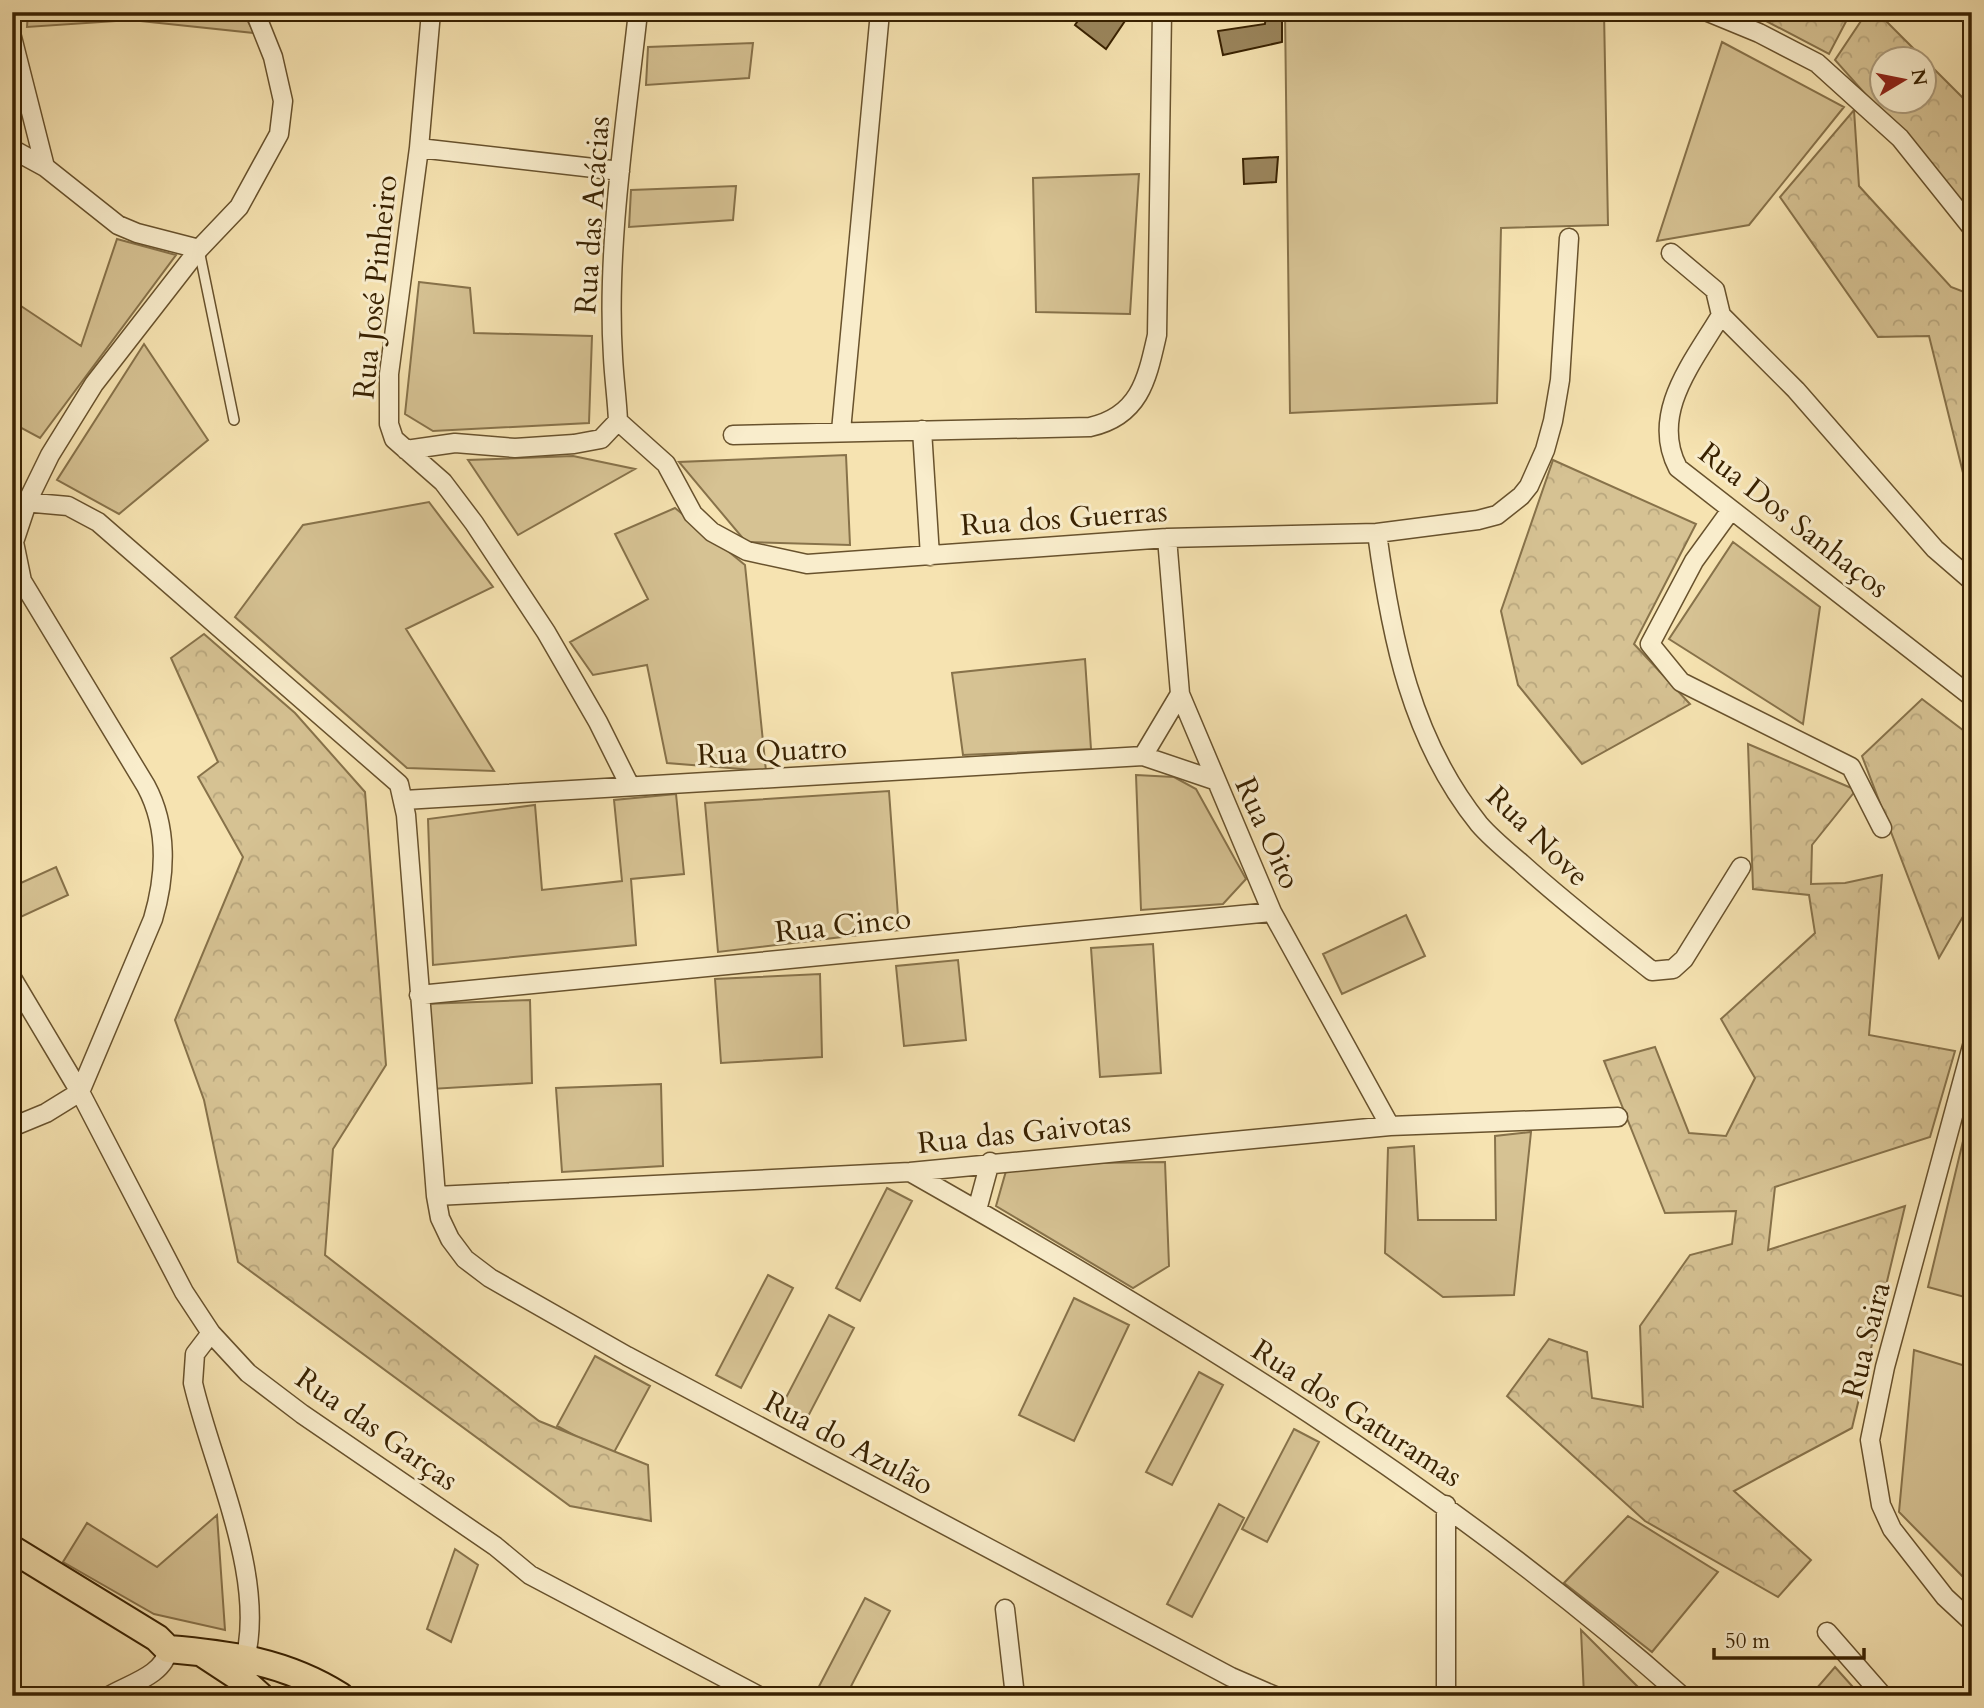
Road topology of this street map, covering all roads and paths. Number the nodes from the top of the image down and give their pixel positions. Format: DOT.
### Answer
graph roads {
  1 [pos="255,12"];
  2 [pos="431,12"];
  3 [pos="638,12"];
  4 [pos="880,12"];
  5 [pos="1162,12"];
  6 [pos="1709,12"];
  7 [pos="12,37"];
  8 [pos="419,148"];
  9 [pos="12,149"];
  10 [pos="45,167"];
  11 [pos="620,171"];
  12 [pos="1972,228"];
  13 [pos="1569,238"];
  14 [pos="198,249"];
  15 [pos="1671,253"];
  16 [pos="1721,315"];
  17 [pos="234,420"];
  18 [pos="618,421"];
  19 [pos="922,430"];
  20 [pos="841,431"];
  21 [pos="733,435"];
  22 [pos="406,450"];
  23 [pos="20,500"];
  24 [pos="1731,510"];
  25 [pos="1377,533"];
  26 [pos="1167,538"];
  27 [pos="930,556"];
  28 [pos="1972,581"];
  29 [pos="1180,694"];
  30 [pos="1972,697"];
  31 [pos="1143,757"];
  32 [pos="1214,780"];
  33 [pos="630,786"];
  34 [pos="404,800"];
  35 [pos="1882,828"];
  36 [pos="1741,867"];
  37 [pos="1272,912"];
  38 [pos="12,978"];
  39 [pos="419,995"];
  40 [pos="1972,1046"];
  41 [pos="80,1092"];
  42 [pos="1618,1117"];
  43 [pos="1390,1126"];
  44 [pos="12,1127"];
  45 [pos="990,1162"];
  46 [pos="910,1172"];
  47 [pos="436,1196"];
  48 [pos="977,1210"];
  49 [pos="211,1333"];
  50 [pos="1446,1505"];
  51 [pos="12,1549"];
  52 [pos="1005,1609"];
  53 [pos="1972,1622"];
  54 [pos="1827,1632"];
  55 [pos="168,1649"];
  56 [pos="244,1667"];
  57 [pos="1231,1677"];
  58 [pos="335,1695"];
  59 [pos="109,1696"];
  60 [pos="260,1696"];
  61 [pos="759,1696"];
  62 [pos="1015,1696"];
  63 [pos="1232,1696"];
  64 [pos="1275,1696"];
  65 [pos="1446,1696"];
  66 [pos="1682,1696"];
  67 [pos="1883,1696"];
  1 -- 14 [label="street"];
  2 -- 8 [label="street, Rua José Pinheiro"];
  3 -- 11 [label="street, Rua das Acácias"];
  4 -- 20 [label="street"];
  5 -- 19 [label="street"];
  6 -- 12 [label="street"];
  7 -- 10 [label="street"];
  8 -- 11 [label="street"];
  8 -- 22 [label="street, Rua José Pinheiro"];
  9 -- 10 [label="street"];
  10 -- 14 [label="street"];
  11 -- 18 [label="street, Rua das Acácias"];
  13 -- 25 [label="street, Rua dos Guerras"];
  14 -- 17 [label="lane"];
  14 -- 23 [label="street"];
  15 -- 16 [label="street"];
  16 -- 24 [label="street, Rua Dos Sanhaços"];
  16 -- 28 [label="street"];
  18 -- 22 [label="street"];
  18 -- 27 [label="street, Rua dos Guerras"];
  19 -- 20 [label="street"];
  19 -- 27 [label="street"];
  20 -- 21 [label="street"];
  22 -- 33 [label="street, Rua José Pinheiro"];
  23 -- 34 [label="street"];
  23 -- 41 [label="street"];
  24 -- 30 [label="street, Rua Dos Sanhaços"];
  24 -- 35 [label="street"];
  25 -- 26 [label="street, Rua dos Guerras"];
  25 -- 36 [label="street, Rua Nove"];
  26 -- 27 [label="street, Rua dos Guerras"];
  26 -- 29 [label="street, Rua Oito"];
  29 -- 31 [label="street"];
  29 -- 32 [label="street, Rua Oito"];
  31 -- 32 [label="street, Rua Quatro"];
  31 -- 33 [label="street, Rua Quatro"];
  32 -- 37 [label="street, Rua Oito"];
  33 -- 34 [label="street, Rua Quatro"];
  34 -- 39 [label="street, Rua do Azulão"];
  37 -- 39 [label="street, Rua Cinco"];
  37 -- 43 [label="street, Rua Oito"];
  38 -- 41 [label="street, Rua das Garças"];
  39 -- 47 [label="street, Rua do Azulão"];
  40 -- 53 [label="street, Rua Saira"];
  41 -- 44 [label="street"];
  41 -- 49 [label="street, Rua das Garças"];
  42 -- 43 [label="street, Rua das Gaivotas"];
  43 -- 45 [label="street, Rua das Gaivotas"];
  45 -- 46 [label="street, Rua das Gaivotas"];
  45 -- 48 [label="street"];
  46 -- 47 [label="street, Rua das Gaivotas"];
  46 -- 48 [label="street, Rua dos Gaturamas"];
  47 -- 57 [label="street, Rua do Azulão"];
  48 -- 50 [label="street, Rua dos Gaturamas"];
  49 -- 56 [label="street"];
  49 -- 61 [label="street, Rua das Garças"];
  50 -- 65 [label="street"];
  50 -- 66 [label="street, Rua dos Gaturamas"];
  51 -- 55 [label="main road"];
  52 -- 62 [label="street"];
  54 -- 67 [label="street"];
  55 -- 56 [label="main road"];
  55 -- 59 [label="street"];
  56 -- 58 [label="main road"];
  56 -- 60 [label="main road"];
  57 -- 63 [label="street"];
  57 -- 64 [label="street, Rua do Azulão"];
}
